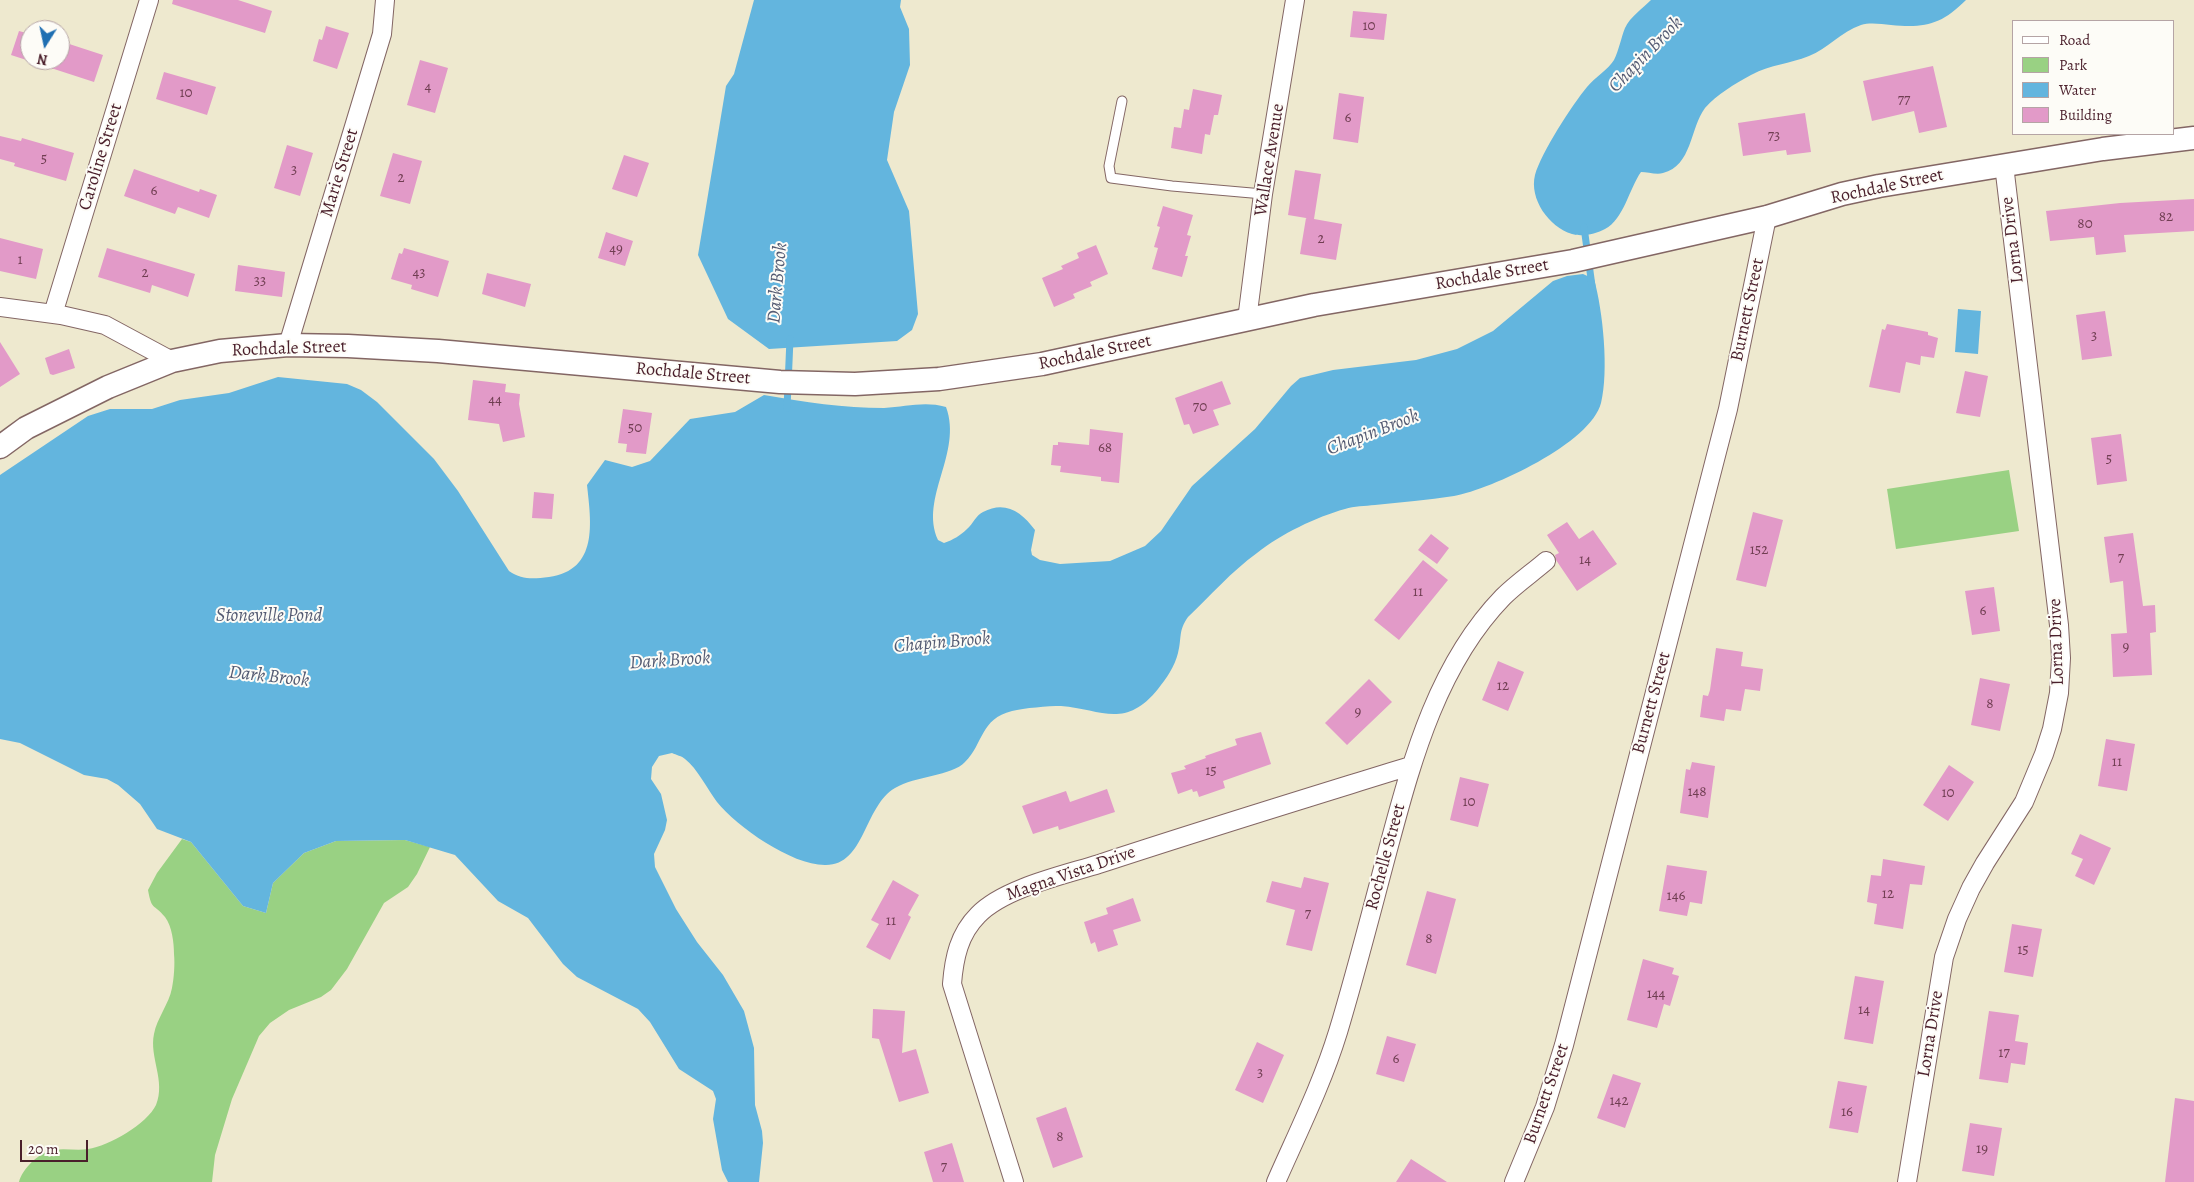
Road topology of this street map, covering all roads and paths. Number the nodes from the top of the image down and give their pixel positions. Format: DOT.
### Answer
graph roads {
  1 [pos="149,0"];
  2 [pos="385,0"];
  3 [pos="1295,0"];
  4 [pos="1122,101"];
  5 [pos="2194,138"];
  6 [pos="2004,165"];
  7 [pos="1263,194"];
  8 [pos="1767,217"];
  9 [pos="0,307"];
  10 [pos="53,314"];
  11 [pos="1247,320"];
  12 [pos="288,345"];
  13 [pos="172,361"];
  14 [pos="0,447"];
  15 [pos="1546,561"];
  16 [pos="1410,766"];
  17 [pos="1014,1182"];
  18 [pos="1276,1182"];
  19 [pos="1514,1182"];
  20 [pos="1907,1182"];
  1 -- 10 [label="street, Caroline Street"];
  2 -- 12 [label="street, Marie Street"];
  3 -- 7 [label="street, Wallace Avenue"];
  4 -- 7 [label="lane"];
  5 -- 6 [label="street, Rochdale Street"];
  6 -- 8 [label="street, Rochdale Street"];
  6 -- 20 [label="street, Lorna Drive"];
  7 -- 11 [label="street, Wallace Avenue"];
  8 -- 11 [label="street, Rochdale Street"];
  8 -- 19 [label="street, Burnett Street"];
  9 -- 10 [label="street"];
  10 -- 13 [label="street"];
  11 -- 12 [label="street, Rochdale Street"];
  12 -- 13 [label="street, Rochdale Street"];
  13 -- 14 [label="street, Rochdale Street"];
  15 -- 16 [label="street, Rochelle Street"];
  16 -- 17 [label="street, Magna Vista Drive"];
  16 -- 18 [label="street, Rochelle Street"];
}
